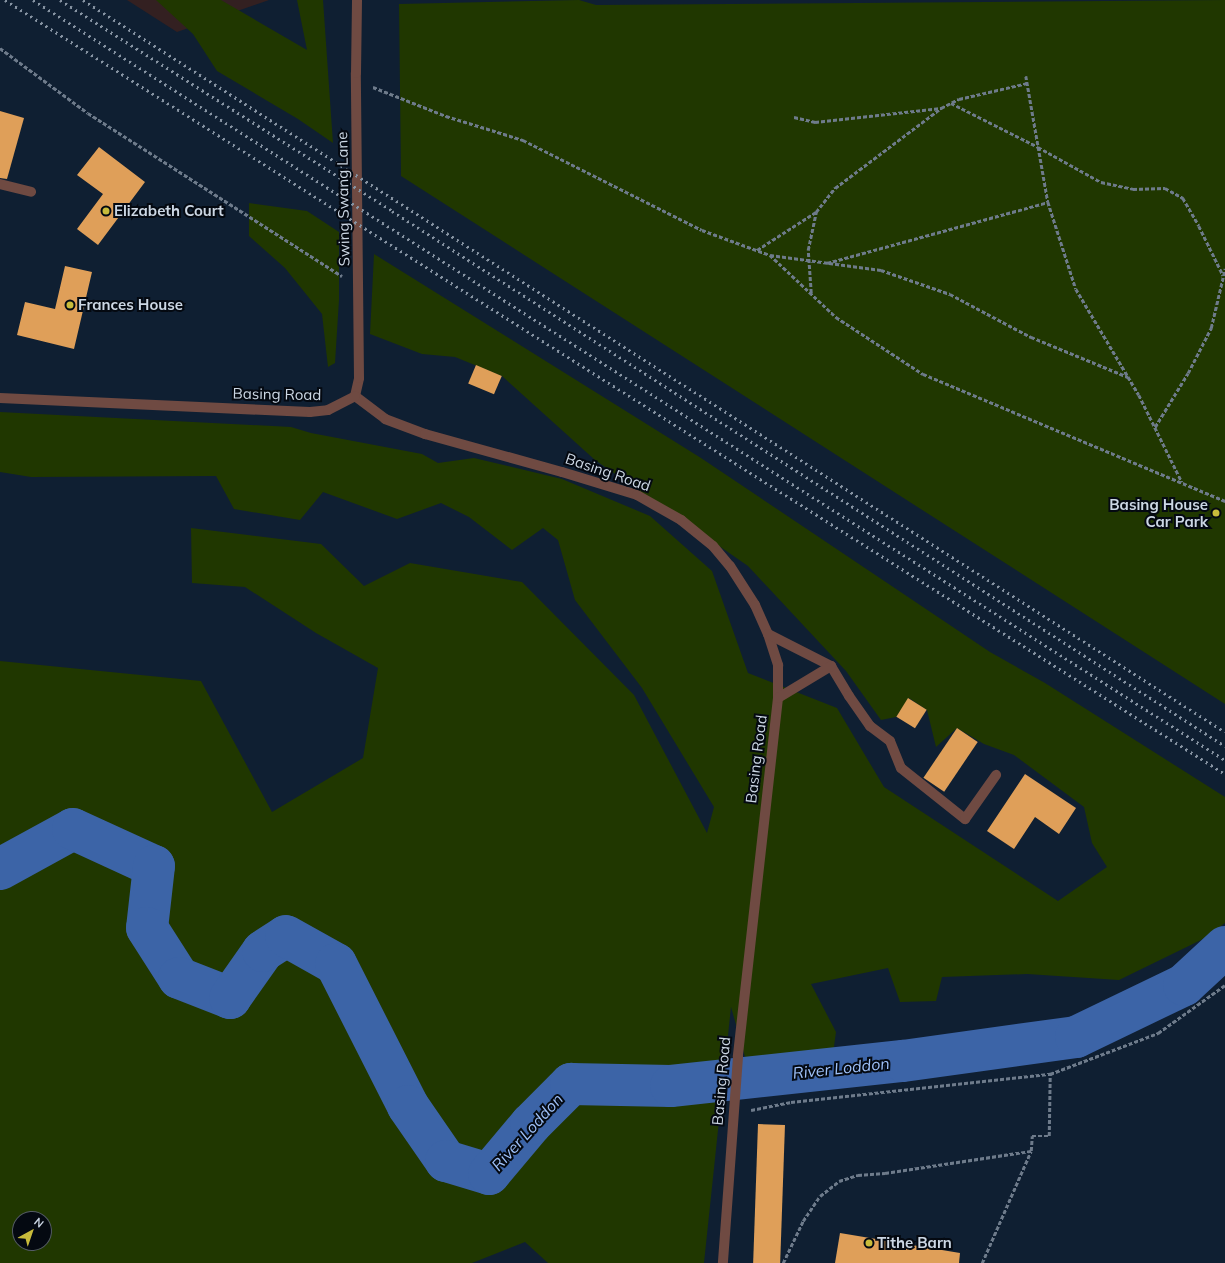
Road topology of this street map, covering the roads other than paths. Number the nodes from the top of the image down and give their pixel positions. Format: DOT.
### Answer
graph roads {
  1 [pos="357,0"];
  2 [pos="0,184"];
  3 [pos="31,192"];
  4 [pos="355,396"];
  5 [pos="0,398"];
  6 [pos="768,634"];
  7 [pos="831,666"];
  8 [pos="778,698"];
  9 [pos="996,775"];
  10 [pos="723,1263"];
  1 -- 4 [label="street, Swing Swang Lane"];
  2 -- 3 [label="street"];
  4 -- 5 [label="street, Basing Road"];
  4 -- 6 [label="street, Basing Road"];
  6 -- 7 [label="street"];
  6 -- 8 [label="street, Basing Road"];
  7 -- 8 [label="street"];
  7 -- 9 [label="street"];
  8 -- 10 [label="street, Basing Road"];
}
